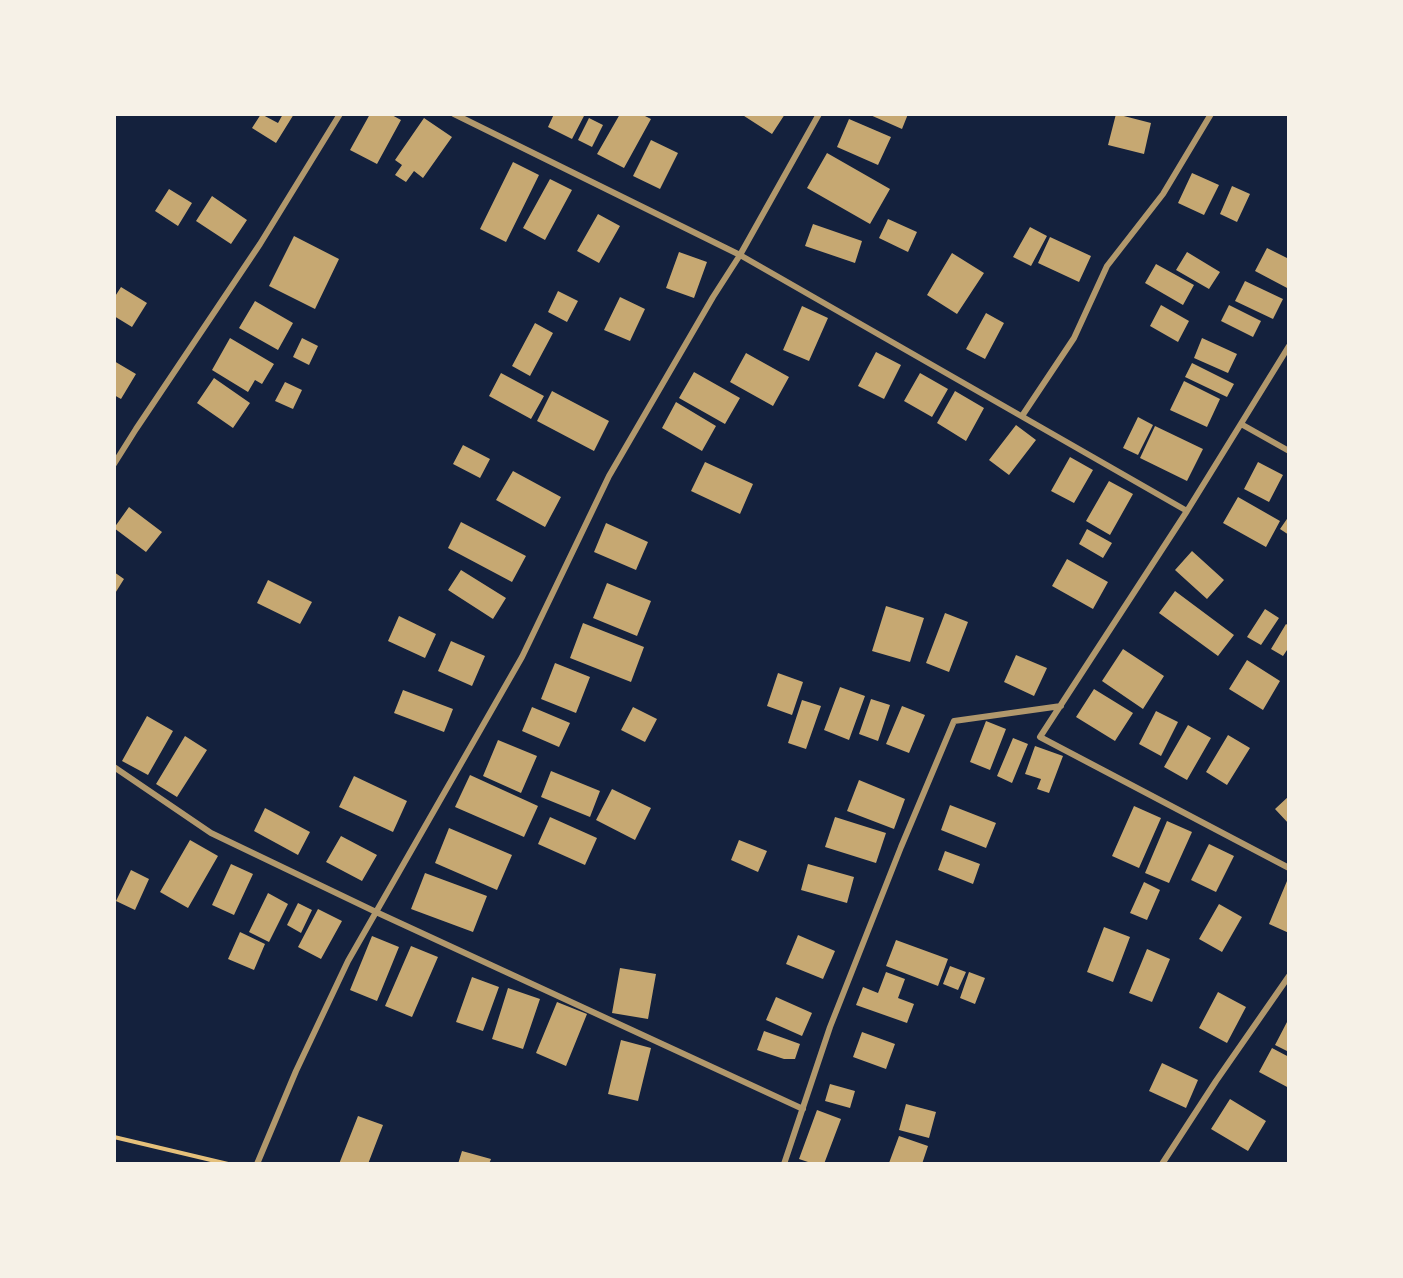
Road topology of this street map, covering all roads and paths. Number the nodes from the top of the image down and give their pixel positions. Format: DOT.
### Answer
graph roads {
  1 [pos="340,114"];
  2 [pos="454,114"];
  3 [pos="819,114"];
  4 [pos="1211,114"];
  5 [pos="740,255"];
  6 [pos="1289,346"];
  7 [pos="1022,416"];
  8 [pos="1241,424"];
  9 [pos="1289,451"];
  10 [pos="114,465"];
  11 [pos="1187,511"];
  12 [pos="1061,706"];
  13 [pos="114,767"];
  14 [pos="1289,868"];
  15 [pos="376,912"];
  16 [pos="1289,976"];
  17 [pos="803,1108"];
  18 [pos="114,1137"];
  19 [pos="228,1164"];
  20 [pos="257,1164"];
  21 [pos="784,1164"];
  22 [pos="1162,1164"];
  1 -- 10 [label="street"];
  2 -- 5 [label="street"];
  3 -- 5 [label="street"];
  4 -- 7 [label="street"];
  5 -- 7 [label="street"];
  5 -- 15 [label="street"];
  6 -- 8 [label="street"];
  7 -- 11 [label="street"];
  8 -- 9 [label="street"];
  8 -- 11 [label="street"];
  11 -- 12 [label="street"];
  12 -- 14 [label="street"];
  12 -- 17 [label="street"];
  13 -- 15 [label="street"];
  15 -- 17 [label="street"];
  15 -- 20 [label="street"];
  16 -- 22 [label="street"];
  17 -- 21 [label="street"];
  18 -- 19 [label="path"];
}
